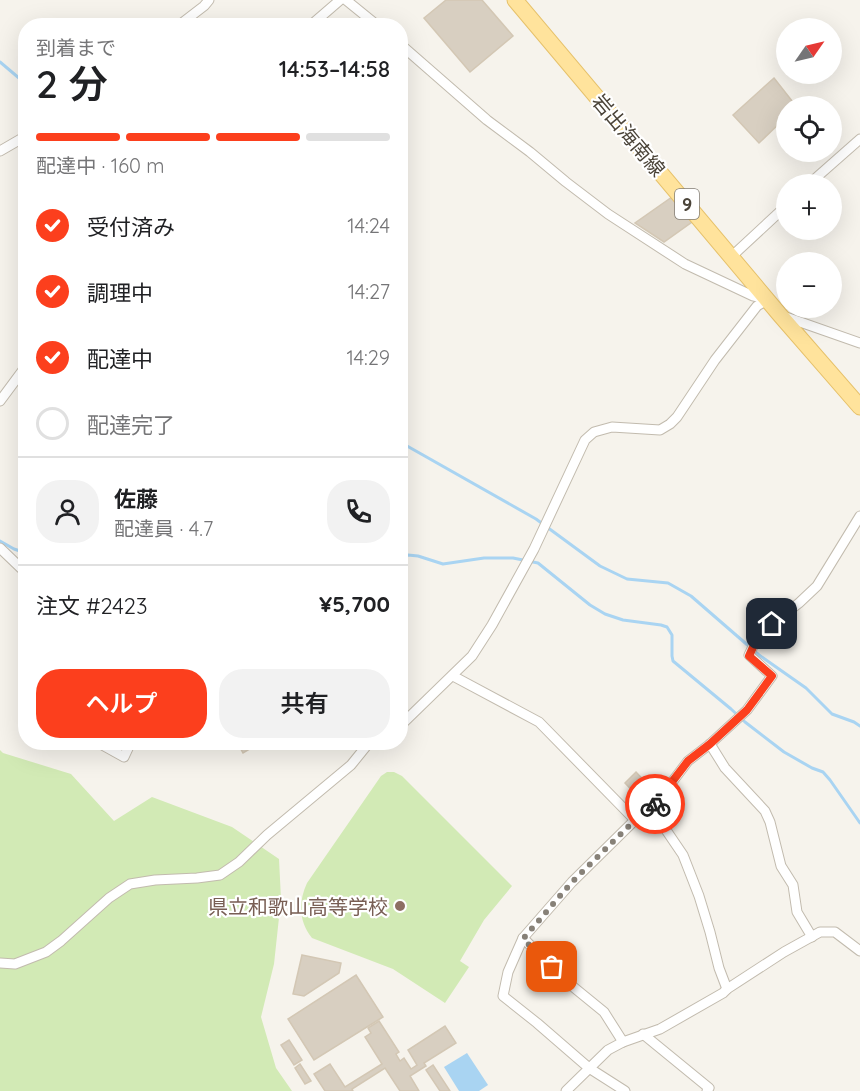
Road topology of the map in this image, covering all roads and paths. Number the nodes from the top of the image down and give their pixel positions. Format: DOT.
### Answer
graph roads {
  1 [pos="209,0"];
  2 [pos="340,0"];
  3 [pos="346,0"];
  4 [pos="514,0"];
  5 [pos="188,18"];
  6 [pos="319,18"];
  7 [pos="368,18"];
  8 [pos="408,51"];
  9 [pos="860,139"];
  10 [pos="18,141"];
  11 [pos="0,151"];
  12 [pos="820,174"];
  13 [pos="776,215"];
  14 [pos="731,257"];
  15 [pos="767,300"];
  16 [pos="776,310"];
  17 [pos="783,318"];
  18 [pos="789,318"];
  19 [pos="860,343"];
  20 [pos="18,377"];
  21 [pos="0,401"];
  22 [pos="860,407"];
  23 [pos="860,516"];
  24 [pos="0,548"];
  25 [pos="18,565"];
  26 [pos="453,676"];
  27 [pos="408,718"];
  28 [pos="710,744"];
  29 [pos="111,750"];
  30 [pos="127,750"];
  31 [pos="365,750"];
  32 [pos="651,810"];
  33 [pos="635,820"];
  34 [pos="812,937"];
  35 [pos="523,939"];
  36 [pos="860,951"];
  37 [pos="0,963"];
  38 [pos="727,988"];
  39 [pos="643,1034"];
  40 [pos="623,1042"];
  41 [pos="589,1068"];
  42 [pos="568,1090"];
  43 [pos="625,1091"];
  44 [pos="707,1091"];
  1 -- 5 [label="street"];
  2 -- 6 [label="street"];
  3 -- 7 [label="street"];
  4 -- 14 [label="main road, 岩出海南線 / 9"];
  8 -- 15 [label="street"];
  9 -- 12 [label="street"];
  10 -- 11 [label="street"];
  13 -- 14 [label="street"];
  14 -- 15 [label="main road, 岩出海南線 / 9"];
  15 -- 16 [label="main road, 岩出海南線 / 9"];
  15 -- 26 [label="street"];
  17 -- 22 [label="main road, 岩出海南線 / 9"];
  18 -- 19 [label="street"];
  20 -- 21 [label="street"];
  23 -- 28 [label="street"];
  24 -- 25 [label="street"];
  26 -- 27 [label="street"];
  26 -- 33 [label="street"];
  28 -- 32 [label="street"];
  28 -- 34 [label="street"];
  29 -- 30 [label="street"];
  31 -- 37 [label="street"];
  32 -- 33 [label="street"];
  32 -- 38 [label="street"];
  33 -- 35 [label="street"];
  34 -- 36 [label="street"];
  34 -- 38 [label="street"];
  35 -- 40 [label="street"];
  35 -- 41 [label="street"];
  38 -- 39 [label="street"];
  39 -- 40 [label="street"];
  39 -- 44 [label="street"];
  40 -- 41 [label="street"];
  41 -- 42 [label="street"];
  41 -- 43 [label="street"];
}
